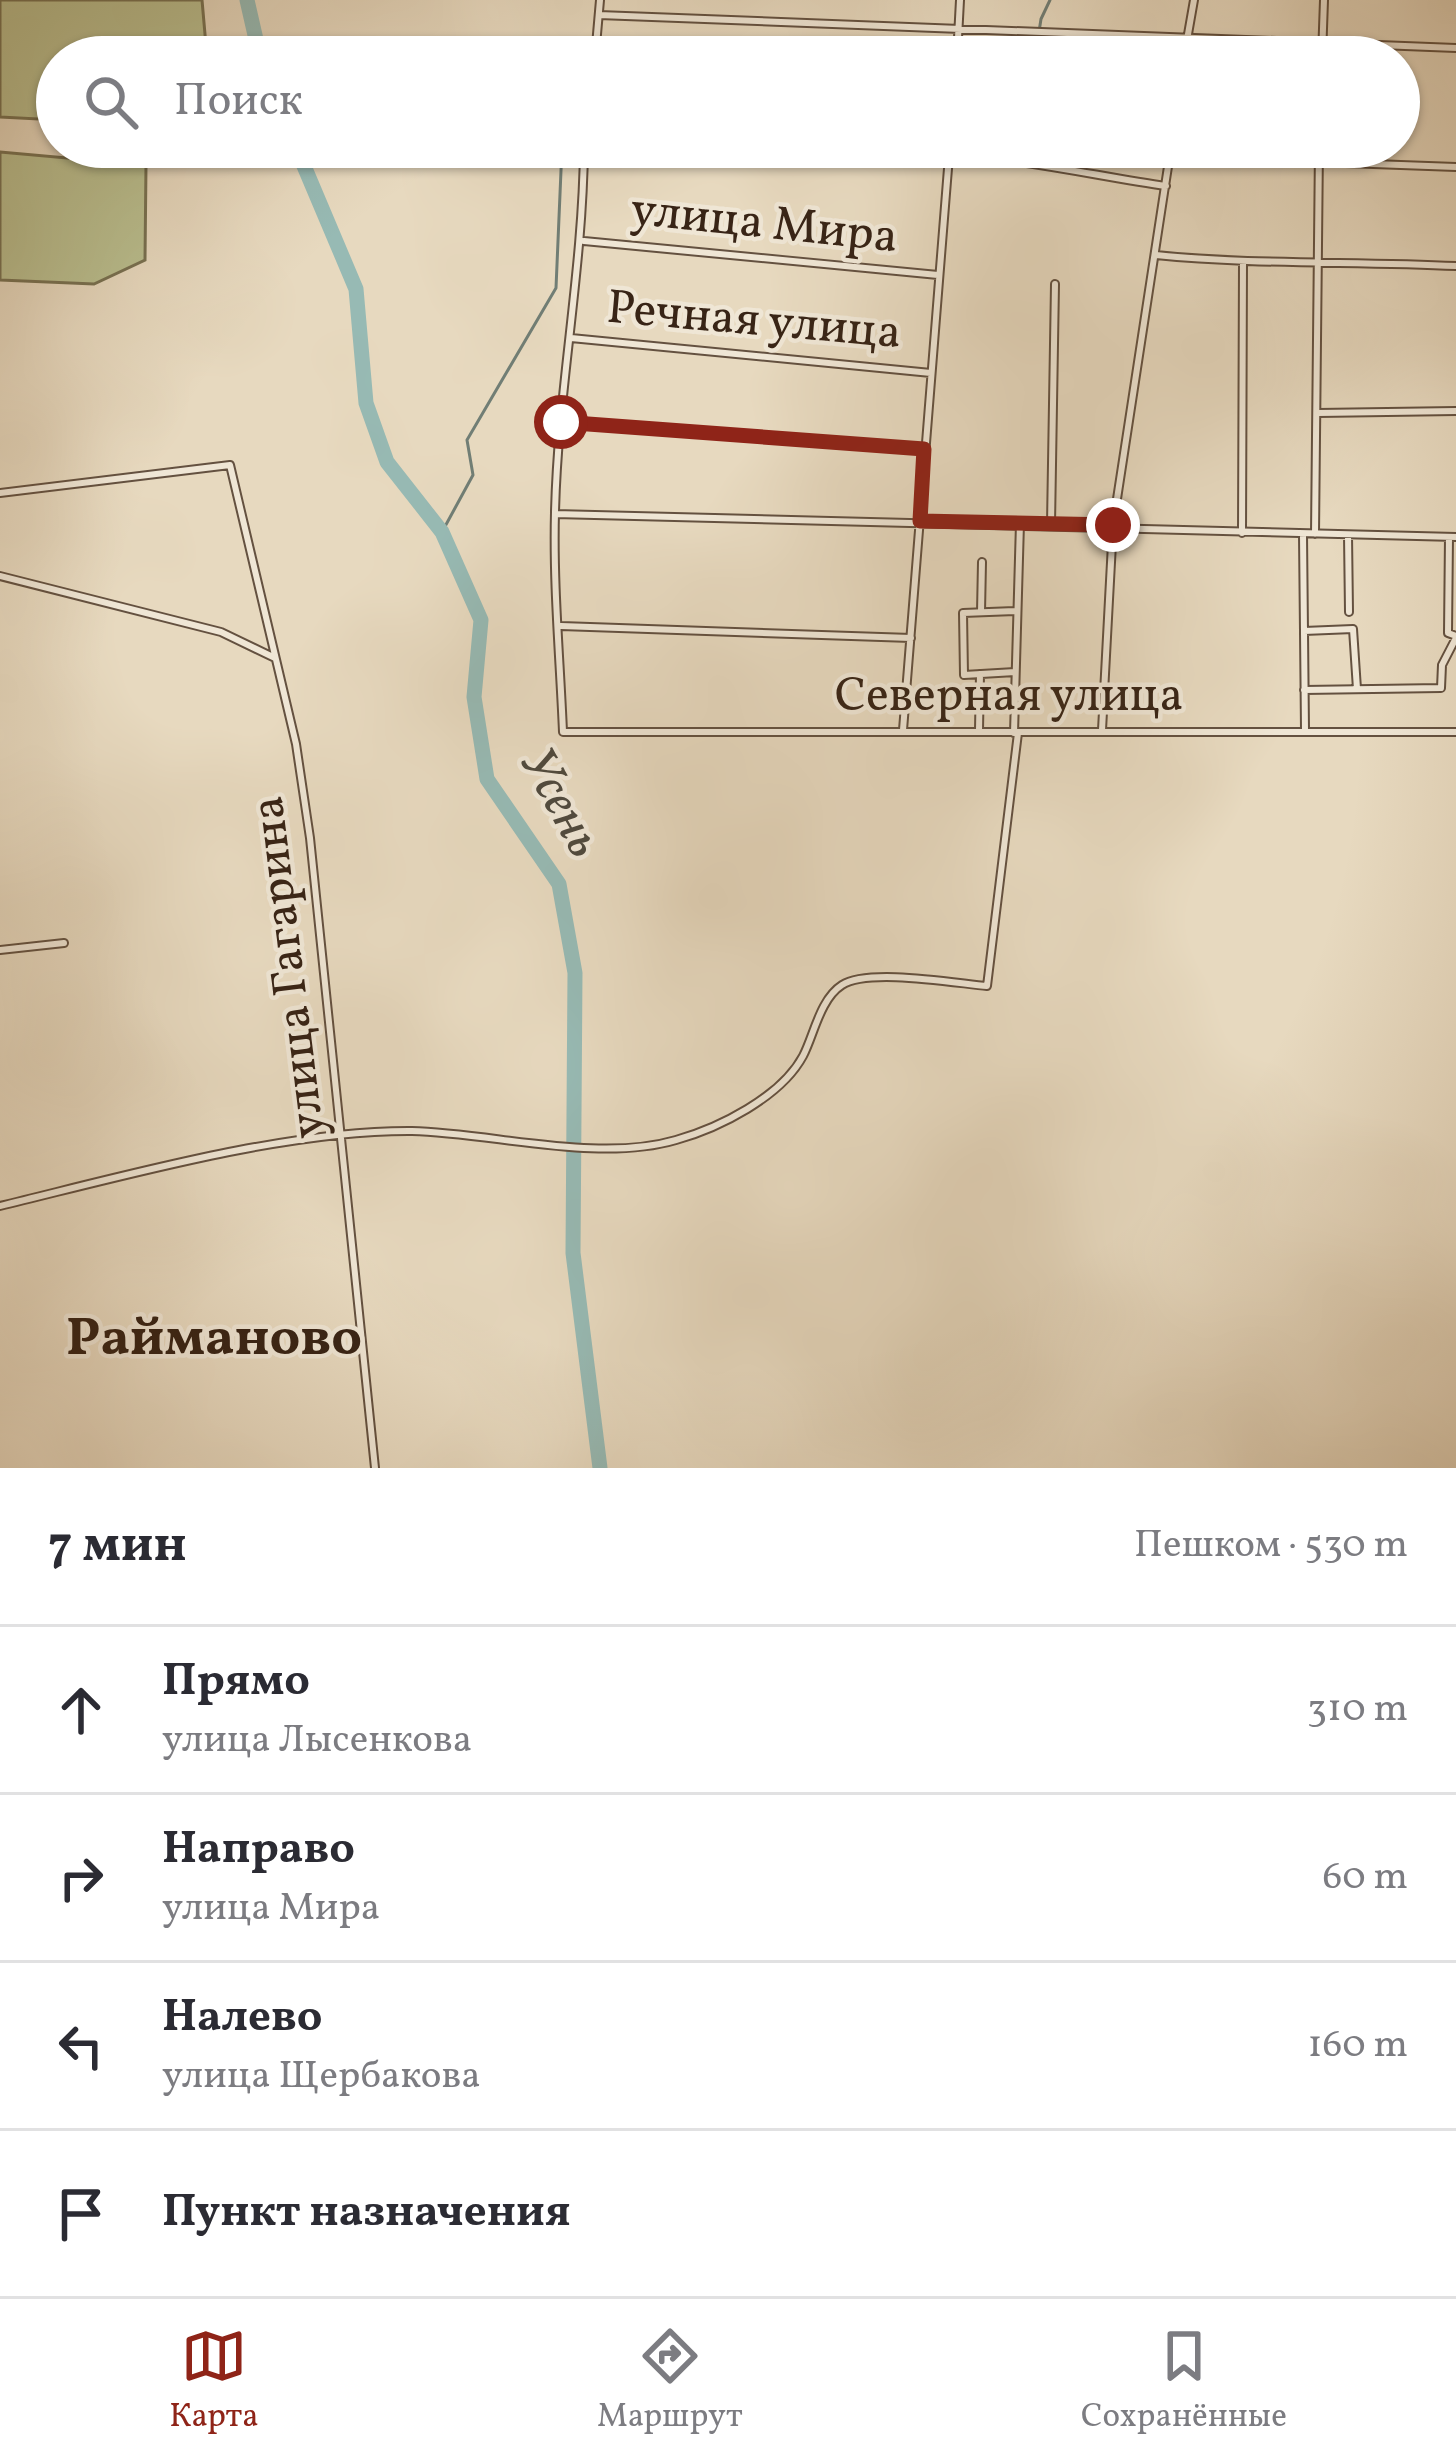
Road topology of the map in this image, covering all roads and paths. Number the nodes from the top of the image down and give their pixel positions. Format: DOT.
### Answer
graph roads {
  1 [pos="600,0"];
  2 [pos="960,0"];
  3 [pos="1194,0"];
  4 [pos="1324,0"];
  5 [pos="599,15"];
  6 [pos="958,31"];
  7 [pos="597,36"];
  8 [pos="958,36"];
  9 [pos="1148,36"];
  10 [pos="1186,36"];
  11 [pos="1323,36"];
  12 [pos="1420,46"];
  13 [pos="1456,48"];
  14 [pos="1420,166"];
  15 [pos="1456,167"];
  16 [pos="584,168"];
  17 [pos="948,168"];
  18 [pos="1036,168"];
  19 [pos="1169,168"];
  20 [pos="1318,168"];
  21 [pos="1166,186"];
  22 [pos="584,241"];
  23 [pos="1156,255"];
  24 [pos="1319,259"];
  25 [pos="1243,264"];
  26 [pos="1456,266"];
  27 [pos="938,275"];
  28 [pos="1055,284"];
  29 [pos="571,338"];
  30 [pos="931,373"];
  31 [pos="1456,411"];
  32 [pos="1318,413"];
  33 [pos="561,422"];
  34 [pos="924,449"];
  35 [pos="0,494"];
  36 [pos="555,514"];
  37 [pos="920,521"];
  38 [pos="1020,523"];
  39 [pos="1051,524"];
  40 [pos="1113,525"];
  41 [pos="1242,533"];
  42 [pos="1315,534"];
  43 [pos="1303,535"];
  44 [pos="1348,535"];
  45 [pos="1453,537"];
  46 [pos="982,562"];
  47 [pos="0,576"];
  48 [pos="1015,610"];
  49 [pos="981,612"];
  50 [pos="1349,612"];
  51 [pos="559,626"];
  52 [pos="1304,631"];
  53 [pos="1456,637"];
  54 [pos="911,638"];
  55 [pos="278,660"];
  56 [pos="1015,672"];
  57 [pos="980,674"];
  58 [pos="1357,689"];
  59 [pos="1304,690"];
  60 [pos="903,730"];
  61 [pos="979,730"];
  62 [pos="1102,730"];
  63 [pos="1305,730"];
  64 [pos="1456,731"];
  65 [pos="1016,733"];
  66 [pos="64,943"];
  67 [pos="0,950"];
  68 [pos="343,1135"];
  69 [pos="0,1206"];
  70 [pos="375,1468"];
  1 -- 5 [label="street"];
  2 -- 6 [label="street"];
  3 -- 10 [label="street"];
  4 -- 11 [label="street"];
  5 -- 6 [label="street"];
  5 -- 7 [label="street"];
  6 -- 8 [label="street"];
  6 -- 9 [label="street"];
  12 -- 13 [label="street"];
  14 -- 15 [label="street"];
  16 -- 22 [label="street"];
  17 -- 27 [label="street, улица Мира"];
  18 -- 21 [label="street"];
  19 -- 21 [label="street"];
  20 -- 24 [label="street"];
  21 -- 23 [label="street"];
  22 -- 27 [label="street, улица Мира"];
  22 -- 29 [label="street"];
  23 -- 25 [label="street"];
  23 -- 40 [label="street"];
  24 -- 25 [label="street"];
  24 -- 26 [label="street"];
  24 -- 32 [label="street"];
  25 -- 41 [label="street"];
  27 -- 30 [label="street, улица Мира"];
  28 -- 39 [label="street"];
  29 -- 30 [label="street, Речная улица"];
  29 -- 33 [label="street"];
  30 -- 34 [label="street, улица Мира"];
  31 -- 32 [label="street"];
  32 -- 42 [label="street"];
  33 -- 34 [label="street"];
  33 -- 36 [label="street"];
  34 -- 37 [label="street, улица Мира"];
  35 -- 55 [label="street, улица Гагарина"];
  36 -- 37 [label="street"];
  36 -- 51 [label="street"];
  37 -- 38 [label="street"];
  37 -- 54 [label="street, улица Мира"];
  38 -- 39 [label="street"];
  38 -- 48 [label="street"];
  39 -- 40 [label="street"];
  40 -- 41 [label="street"];
  40 -- 62 [label="street"];
  41 -- 43 [label="street"];
  42 -- 43 [label="street"];
  42 -- 44 [label="street"];
  43 -- 52 [label="street"];
  44 -- 45 [label="street"];
  44 -- 50 [label="street"];
  45 -- 53 [label="street"];
  46 -- 49 [label="street"];
  47 -- 55 [label="street"];
  48 -- 49 [label="street"];
  48 -- 56 [label="street"];
  49 -- 57 [label="street"];
  51 -- 54 [label="street"];
  51 -- 60 [label="street, Северная улица"];
  52 -- 58 [label="street"];
  52 -- 59 [label="street"];
  53 -- 58 [label="street"];
  54 -- 60 [label="street, улица Мира"];
  55 -- 68 [label="street, улица Гагарина"];
  56 -- 57 [label="street"];
  56 -- 65 [label="street"];
  57 -- 61 [label="street"];
  58 -- 59 [label="street"];
  59 -- 63 [label="street"];
  60 -- 61 [label="street, Северная улица"];
  61 -- 65 [label="street, Северная улица"];
  62 -- 63 [label="street, Северная улица"];
  62 -- 65 [label="street, Северная улица"];
  63 -- 64 [label="street, Северная улица"];
  65 -- 68 [label="street"];
  66 -- 67 [label="street"];
  68 -- 69 [label="street"];
  68 -- 70 [label="street, улица Гагарина"];
}
